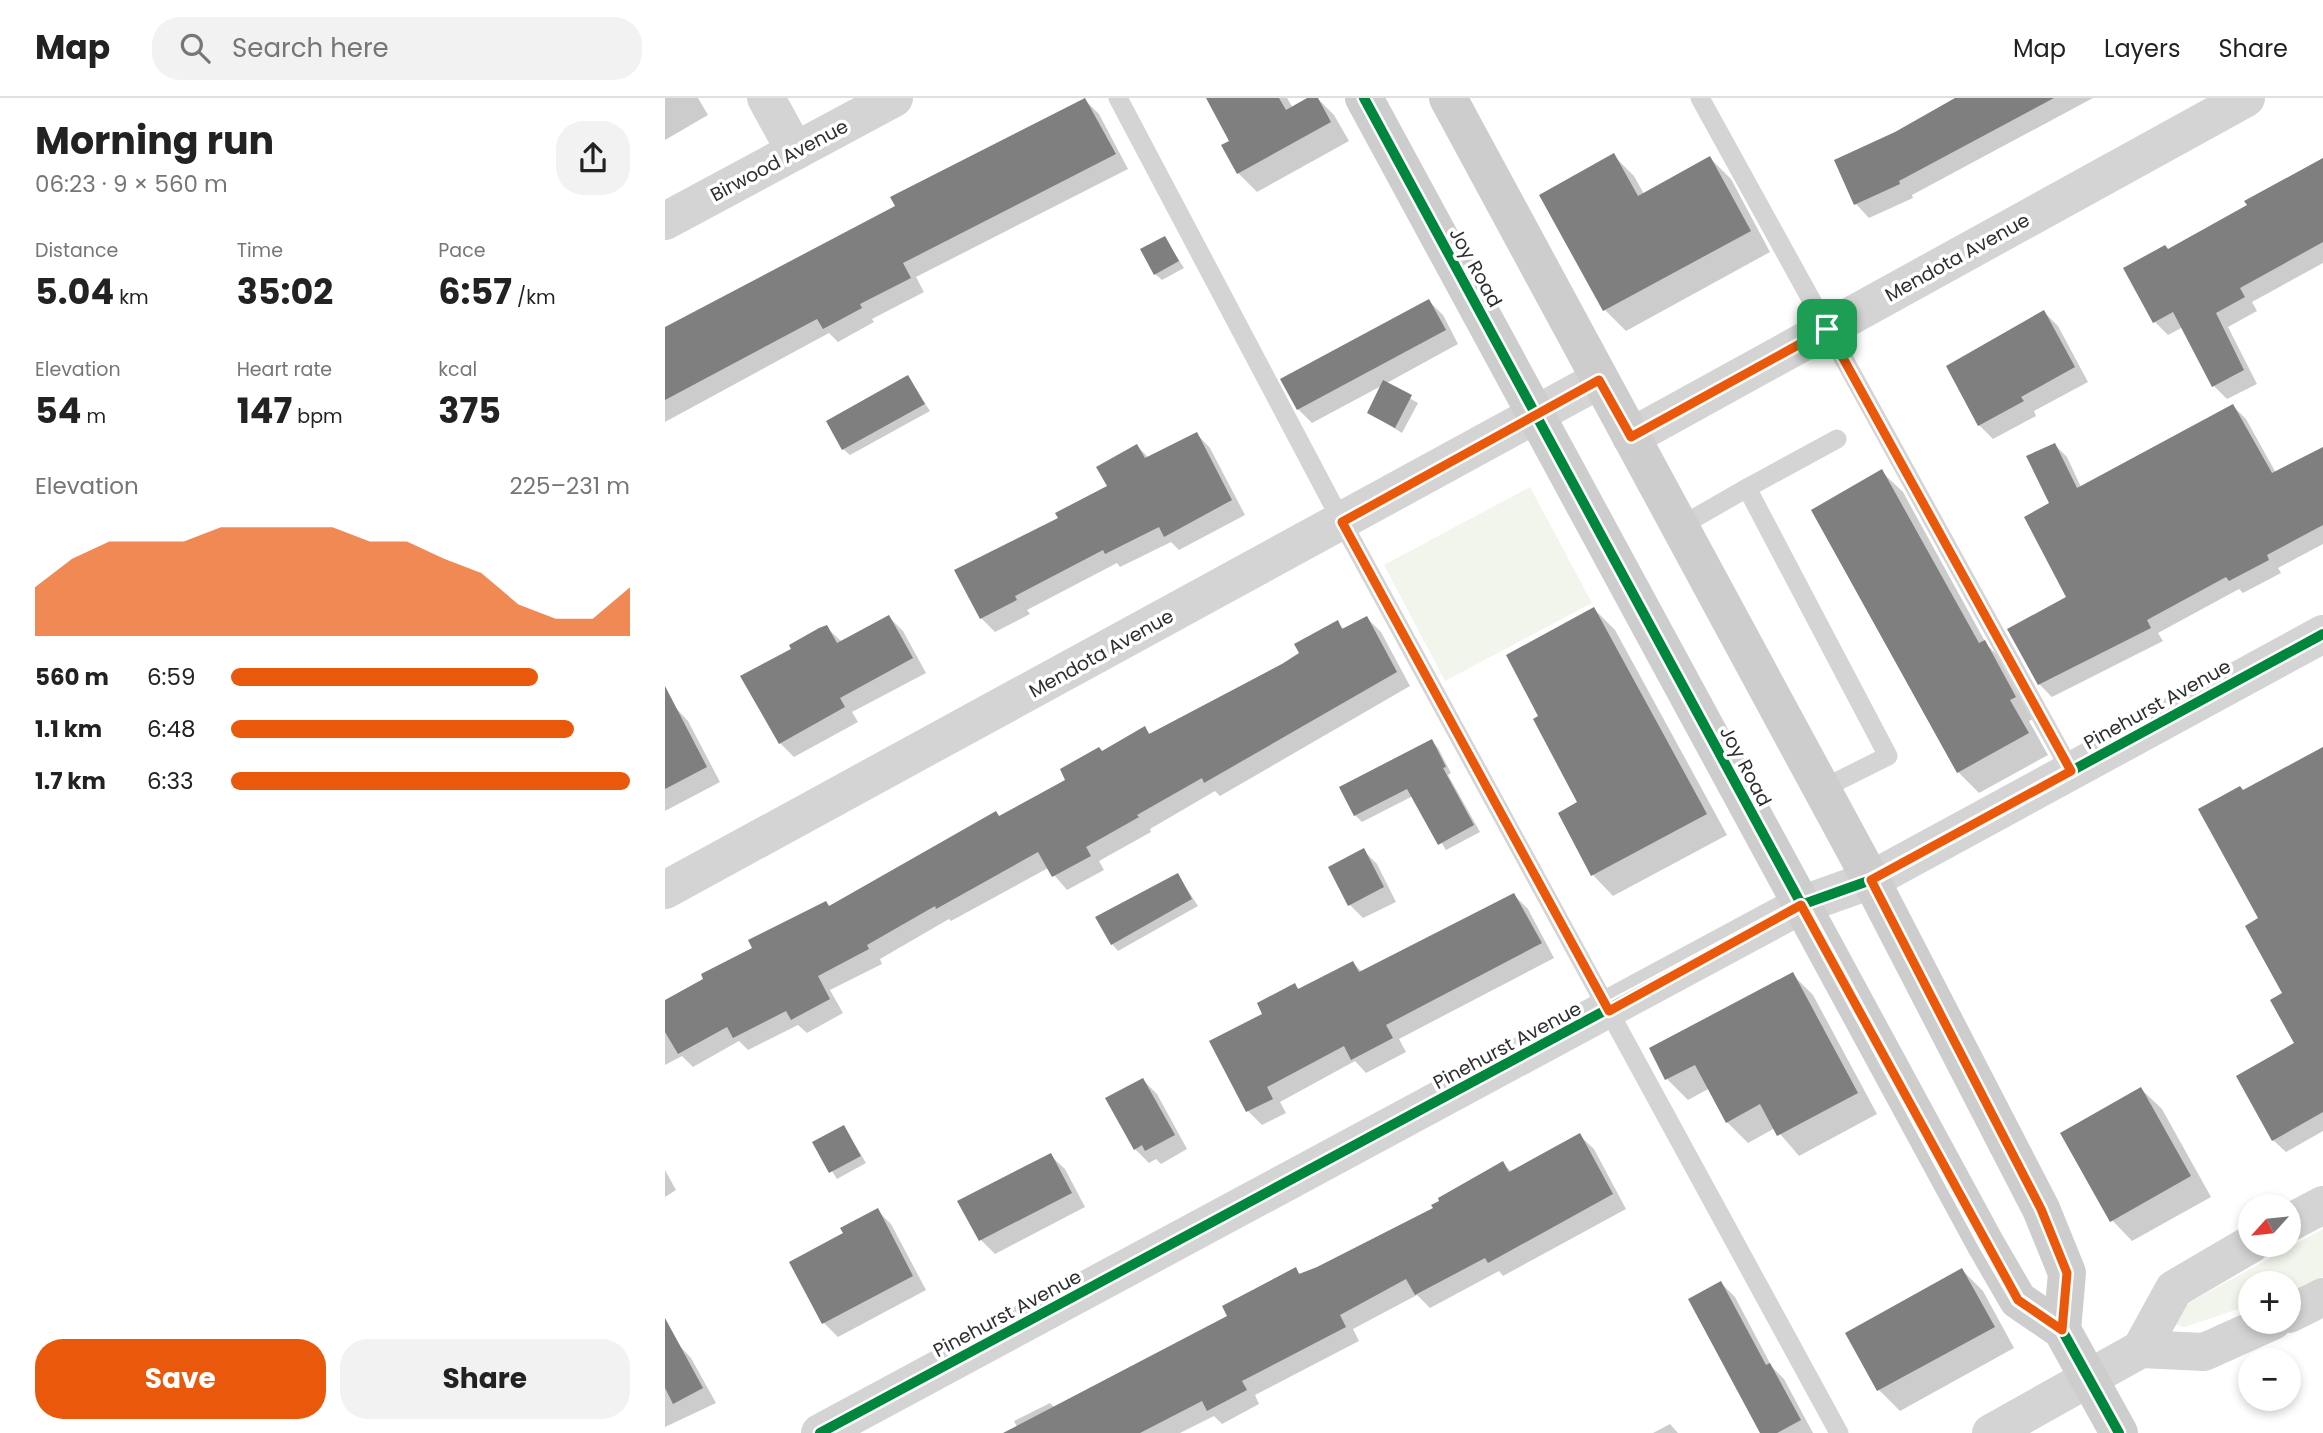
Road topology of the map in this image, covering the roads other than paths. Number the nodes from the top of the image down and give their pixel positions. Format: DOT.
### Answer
graph roads {
  1 [pos="766,98"];
  2 [pos="894,98"];
  3 [pos="1118,98"];
  4 [pos="1364,98"];
  5 [pos="1448,98"];
  6 [pos="1700,98"];
  7 [pos="2246,98"];
  8 [pos="795,151"];
  9 [pos="665,221"];
  10 [pos="1827,329"];
  11 [pos="1599,380"];
  12 [pos="1537,415"];
  13 [pos="1631,437"];
  14 [pos="1837,439"];
  15 [pos="1747,488"];
  16 [pos="1342,522"];
  17 [pos="1679,527"];
  18 [pos="2323,634"];
  19 [pos="2071,771"];
  20 [pos="1822,789"];
  21 [pos="1871,880"];
  22 [pos="665,890"];
  23 [pos="1801,905"];
  24 [pos="1609,1011"];
  25 [pos="2323,1205"];
  26 [pos="2301,1217"];
  27 [pos="2238,1252"];
  28 [pos="2323,1297"];
  29 [pos="2301,1308"];
  30 [pos="2062,1330"];
  31 [pos="2244,1334"];
  32 [pos="2141,1349"];
  33 [pos="2089,1379"];
  34 [pos="820,1433"];
  35 [pos="1839,1433"];
  36 [pos="1991,1433"];
  37 [pos="2119,1433"];
  1 -- 8 [label="street"];
  2 -- 8 [label="street, Birwood Avenue"];
  3 -- 16 [label="lane"];
  4 -- 12 [label="street, Joy Road"];
  5 -- 11 [label="street"];
  6 -- 10 [label="lane"];
  7 -- 10 [label="street, Mendota Avenue"];
  8 -- 9 [label="street, Birwood Avenue"];
  10 -- 13 [label="street, Mendota Avenue"];
  10 -- 19 [label="lane"];
  11 -- 12 [label="street, Mendota Avenue"];
  11 -- 13 [label="street"];
  12 -- 16 [label="street, Mendota Avenue"];
  12 -- 23 [label="street, Joy Road"];
  13 -- 17 [label="street"];
  14 -- 15 [label="lane"];
  15 -- 17 [label="lane"];
  15 -- 20 [label="lane"];
  16 -- 22 [label="street, Mendota Avenue"];
  16 -- 24 [label="lane"];
  17 -- 20 [label="street"];
  18 -- 19 [label="street, Pinehurst Avenue"];
  19 -- 21 [label="street, Pinehurst Avenue"];
  20 -- 21 [label="street"];
  21 -- 23 [label="street, Pinehurst Avenue"];
  21 -- 30 [label="street"];
  23 -- 24 [label="street, Pinehurst Avenue"];
  23 -- 30 [label="street, Joy Road"];
  24 -- 34 [label="street, Pinehurst Avenue"];
  24 -- 35 [label="lane"];
  25 -- 26 [label="street"];
  27 -- 32 [label="street"];
  28 -- 29 [label="street"];
  30 -- 33 [label="street, Joy Road"];
  31 -- 32 [label="street"];
  32 -- 33 [label="street"];
  33 -- 36 [label="street"];
  33 -- 37 [label="street, Joy Road"];
}
